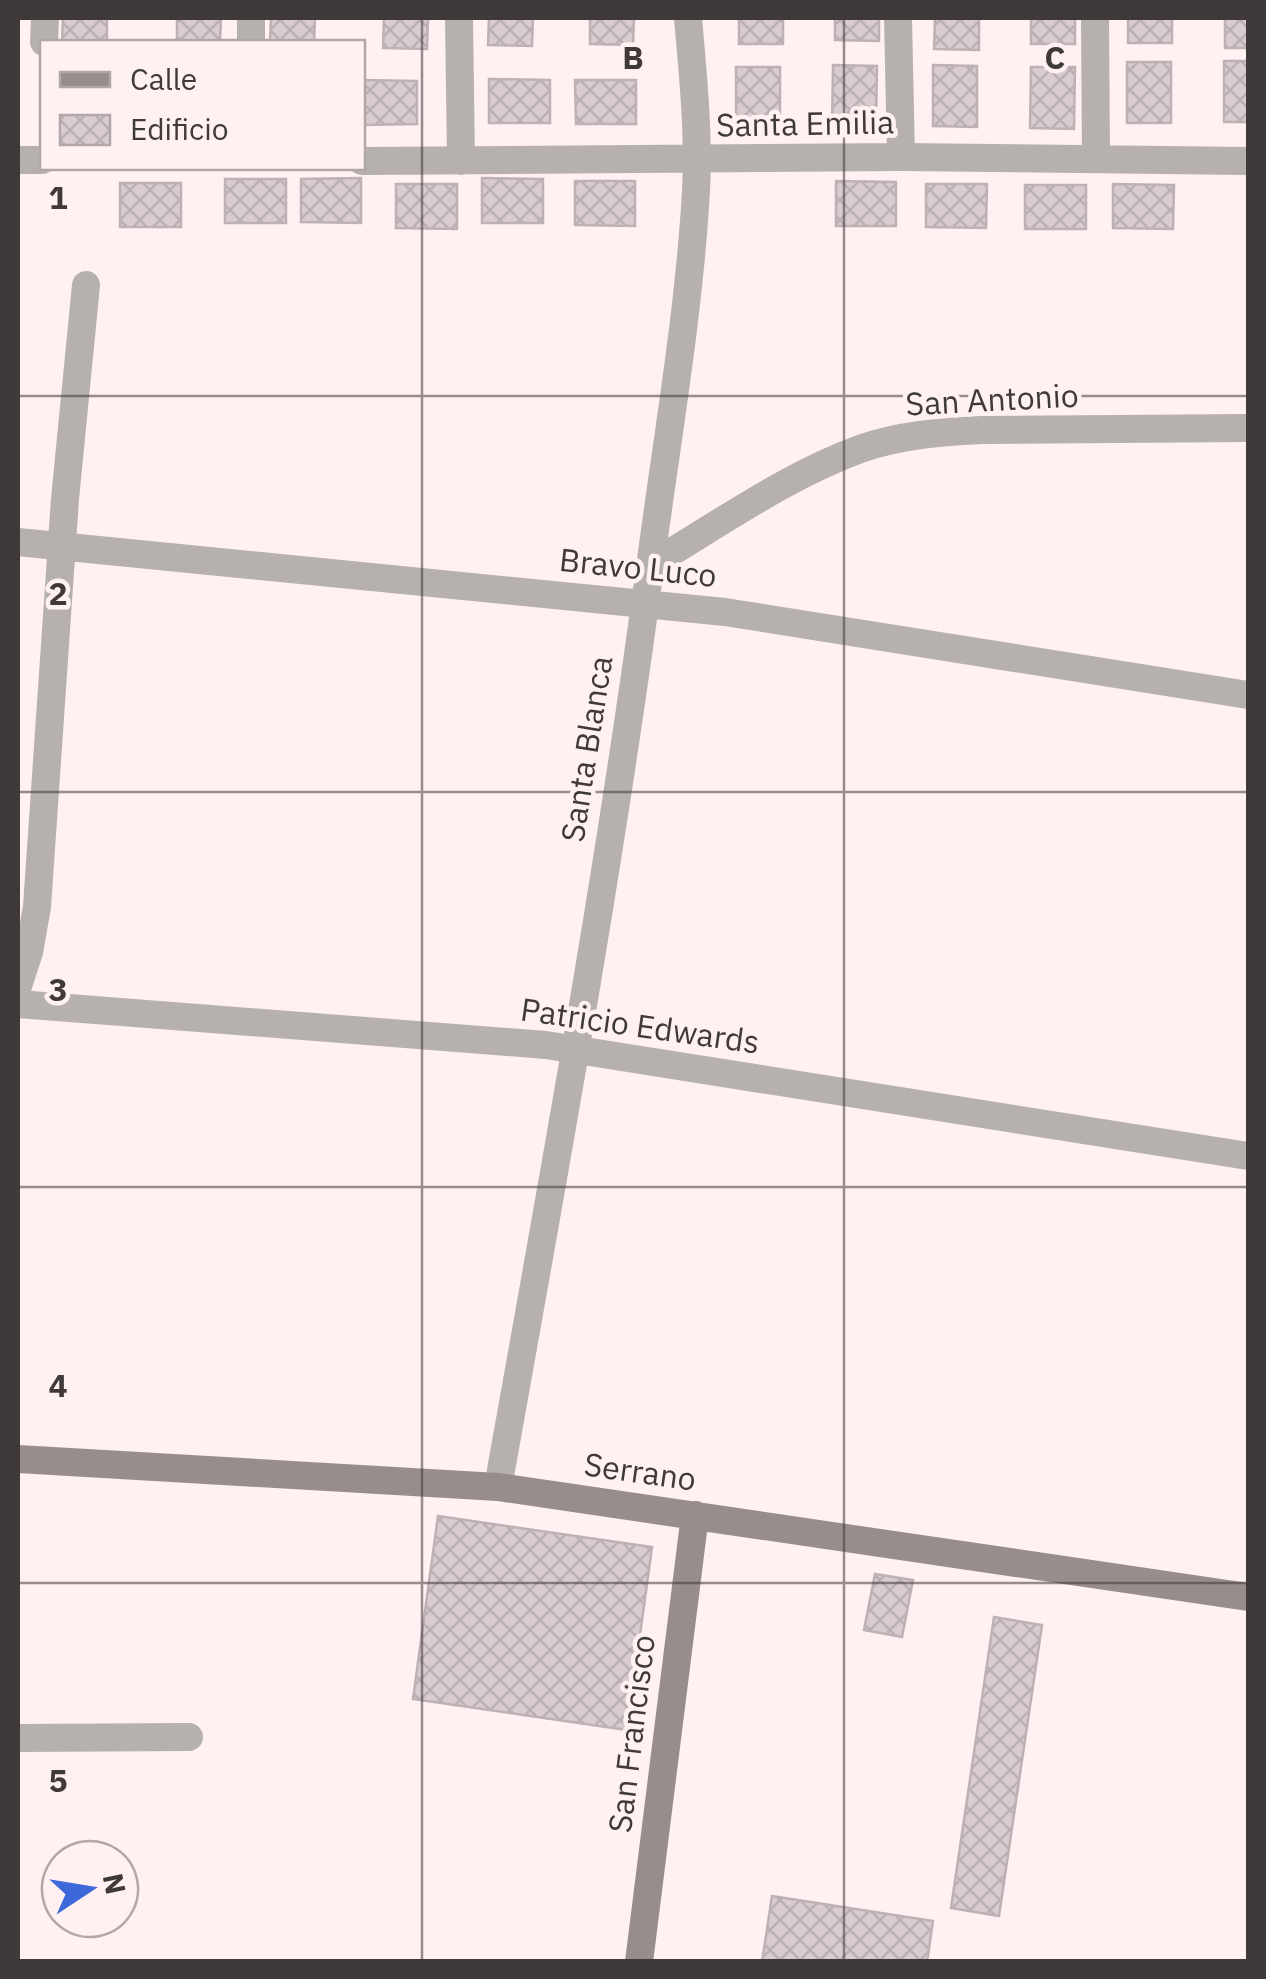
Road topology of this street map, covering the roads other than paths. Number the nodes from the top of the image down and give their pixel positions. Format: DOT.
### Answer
graph roads {
  1 [pos="459,18"];
  2 [pos="688,18"];
  3 [pos="898,18"];
  4 [pos="1095,18"];
  5 [pos="901,158"];
  6 [pos="1096,159"];
  7 [pos="696,160"];
  8 [pos="365,161"];
  9 [pos="461,161"];
  10 [pos="1248,161"];
  11 [pos="86,284"];
  12 [pos="1248,428"];
  13 [pos="18,542"];
  14 [pos="62,545"];
  15 [pos="650,564"];
  16 [pos="645,605"];
  17 [pos="1248,695"];
  18 [pos="18,986"];
  19 [pos="18,1004"];
  20 [pos="576,1049"];
  21 [pos="1248,1156"];
  22 [pos="18,1459"];
  23 [pos="498,1487"];
  24 [pos="694,1515"];
  25 [pos="1248,1597"];
  26 [pos="189,1736"];
  27 [pos="18,1738"];
  28 [pos="639,1962"];
  1 -- 9 [label="street"];
  2 -- 7 [label="street, Santa Blanca"];
  3 -- 5 [label="street"];
  4 -- 6 [label="street"];
  5 -- 6 [label="street, Santa Emilia"];
  5 -- 7 [label="street, Santa Emilia"];
  6 -- 10 [label="street, Santa Emilia"];
  7 -- 9 [label="street, Santa Emilia"];
  7 -- 15 [label="street, Santa Blanca"];
  8 -- 9 [label="street, Santa Emilia"];
  11 -- 14 [label="street"];
  12 -- 15 [label="street, San Antonio"];
  13 -- 14 [label="street, Bravo Luco"];
  14 -- 16 [label="street, Bravo Luco"];
  14 -- 18 [label="street"];
  15 -- 16 [label="street, Santa Blanca"];
  16 -- 17 [label="street, Bravo Luco"];
  16 -- 20 [label="street, Santa Blanca"];
  19 -- 20 [label="street, Patricio Edwards"];
  20 -- 21 [label="street, Patricio Edwards"];
  20 -- 23 [label="street, Santa Blanca"];
  22 -- 23 [label="main road, Serrano"];
  23 -- 24 [label="main road, Serrano"];
  24 -- 25 [label="main road, Serrano"];
  24 -- 28 [label="main road, San Francisco"];
  26 -- 27 [label="street"];
}
